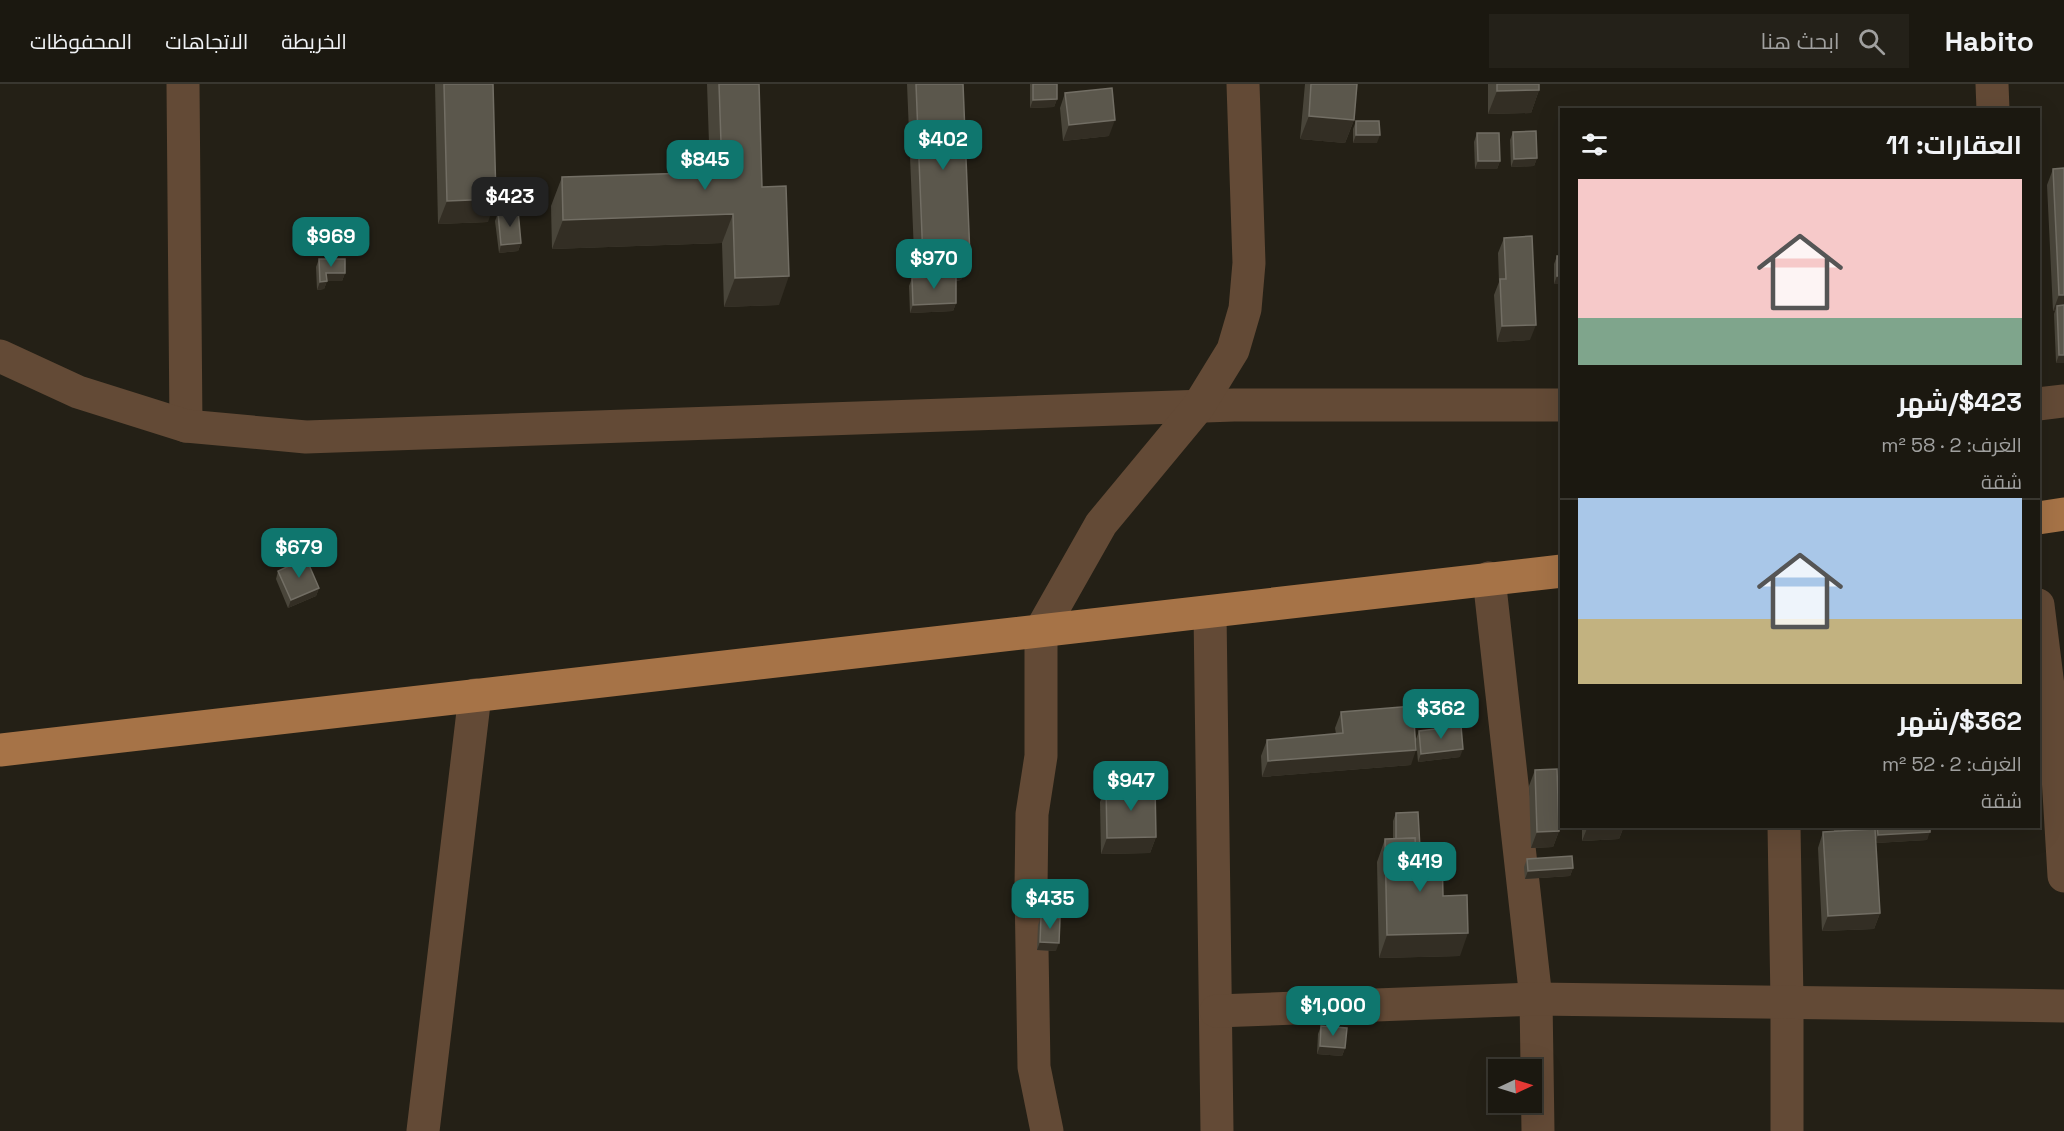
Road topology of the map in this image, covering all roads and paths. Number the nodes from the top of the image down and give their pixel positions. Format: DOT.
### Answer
graph roads {
  1 [pos="183,84"];
  2 [pos="1243,84"];
  3 [pos="1992,84"];
  4 [pos="1993,108"];
  5 [pos="0,356"];
  6 [pos="2064,401"];
  7 [pos="2040,404"];
  8 [pos="1560,405"];
  9 [pos="1198,407"];
  10 [pos="186,426"];
  11 [pos="2064,514"];
  12 [pos="2040,518"];
  13 [pos="1560,571"];
  14 [pos="1489,578"];
  15 [pos="1210,612"];
  16 [pos="2040,620"];
  17 [pos="1041,630"];
  18 [pos="475,695"];
  19 [pos="0,750"];
  20 [pos="1784,828"];
  21 [pos="2064,876"];
  22 [pos="1536,999"];
  23 [pos="1787,1002"];
  24 [pos="2064,1006"];
  25 [pos="1216,1011"];
  26 [pos="423,1131"];
  27 [pos="1047,1131"];
  28 [pos="1217,1131"];
  29 [pos="1538,1131"];
  30 [pos="1787,1131"];
  1 -- 10 [label="street"];
  2 -- 9 [label="street"];
  3 -- 4 [label="street"];
  5 -- 10 [label="street"];
  6 -- 7 [label="street"];
  8 -- 9 [label="street"];
  9 -- 10 [label="street"];
  9 -- 17 [label="street"];
  11 -- 12 [label="main road"];
  13 -- 14 [label="main road"];
  14 -- 15 [label="main road"];
  14 -- 22 [label="street"];
  15 -- 17 [label="main road"];
  15 -- 25 [label="street"];
  16 -- 21 [label="street"];
  17 -- 18 [label="main road"];
  17 -- 27 [label="street"];
  18 -- 19 [label="main road"];
  18 -- 26 [label="street"];
  20 -- 23 [label="street"];
  22 -- 23 [label="street"];
  22 -- 25 [label="street"];
  22 -- 29 [label="street"];
  23 -- 24 [label="street"];
  23 -- 30 [label="street"];
  25 -- 28 [label="street"];
}
